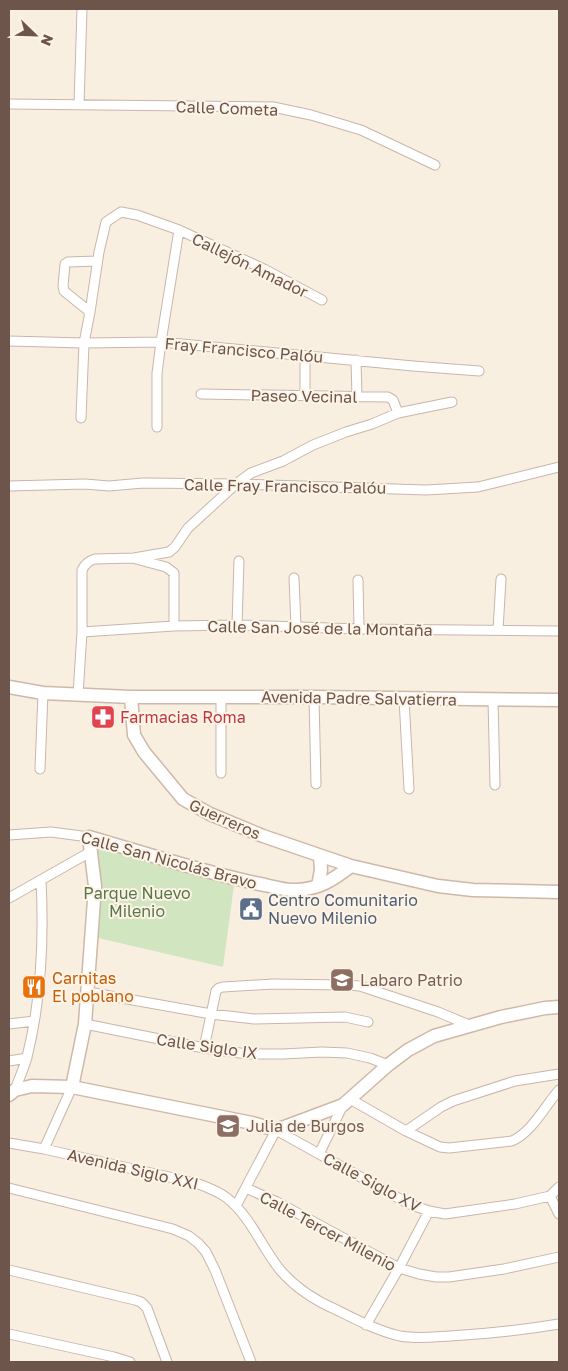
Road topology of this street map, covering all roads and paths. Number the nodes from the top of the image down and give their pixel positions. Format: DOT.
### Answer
graph roads {
  1 [pos="82,9"];
  2 [pos="9,104"];
  3 [pos="79,104"];
  4 [pos="435,165"];
  5 [pos="179,230"];
  6 [pos="97,261"];
  7 [pos="322,300"];
  8 [pos="90,312"];
  9 [pos="9,341"];
  10 [pos="84,342"];
  11 [pos="161,342"];
  12 [pos="305,356"];
  13 [pos="356,360"];
  14 [pos="479,371"];
  15 [pos="201,394"];
  16 [pos="305,395"];
  17 [pos="357,396"];
  18 [pos="452,402"];
  19 [pos="398,412"];
  20 [pos="82,418"];
  21 [pos="157,427"];
  22 [pos="559,467"];
  23 [pos="236,484"];
  24 [pos="9,486"];
  25 [pos="134,558"];
  26 [pos="239,561"];
  27 [pos="294,578"];
  28 [pos="501,579"];
  29 [pos="358,580"];
  30 [pos="237,625"];
  31 [pos="174,626"];
  32 [pos="296,627"];
  33 [pos="359,629"];
  34 [pos="498,630"];
  35 [pos="559,631"];
  36 [pos="82,632"];
  37 [pos="9,687"];
  38 [pos="43,693"];
  39 [pos="78,695"];
  40 [pos="221,697"];
  41 [pos="131,698"];
  42 [pos="314,698"];
  43 [pos="404,699"];
  44 [pos="493,700"];
  45 [pos="559,700"];
  46 [pos="40,769"];
  47 [pos="220,772"];
  48 [pos="316,784"];
  49 [pos="495,785"];
  50 [pos="409,789"];
  51 [pos="9,835"];
  52 [pos="89,837"];
  53 [pos="92,851"];
  54 [pos="320,856"];
  55 [pos="351,866"];
  56 [pos="41,880"];
  57 [pos="318,886"];
  58 [pos="559,892"];
  59 [pos="9,898"];
  60 [pos="88,992"];
  61 [pos="559,1007"];
  62 [pos="211,1014"];
  63 [pos="34,1020"];
  64 [pos="368,1022"];
  65 [pos="9,1024"];
  66 [pos="85,1024"];
  67 [pos="469,1025"];
  68 [pos="204,1048"];
  69 [pos="27,1058"];
  70 [pos="9,1061"];
  71 [pos="388,1065"];
  72 [pos="559,1074"];
  73 [pos="72,1087"];
  74 [pos="559,1090"];
  75 [pos="12,1092"];
  76 [pos="347,1102"];
  77 [pos="276,1130"];
  78 [pos="406,1131"];
  79 [pos="9,1143"];
  80 [pos="44,1149"];
  81 [pos="318,1154"];
  82 [pos="559,1187"];
  83 [pos="9,1188"];
  84 [pos="246,1188"];
  85 [pos="550,1196"];
  86 [pos="236,1206"];
  87 [pos="429,1211"];
  88 [pos="559,1214"];
  89 [pos="559,1257"];
  90 [pos="399,1268"];
  91 [pos="9,1270"];
  92 [pos="559,1324"];
  93 [pos="366,1325"];
  94 [pos="9,1334"];
  95 [pos="130,1362"];
  96 [pos="167,1362"];
  97 [pos="251,1362"];
  1 -- 3 [label="street"];
  2 -- 3 [label="street, Calle Cometa"];
  3 -- 4 [label="street, Calle Cometa"];
  5 -- 6 [label="street, Callejón Amador"];
  5 -- 7 [label="street, Callejón Amador"];
  5 -- 11 [label="street"];
  6 -- 8 [label="street"];
  6 -- 8 [label="street"];
  8 -- 10 [label="street"];
  9 -- 10 [label="street, Fray Francisco Palóu"];
  10 -- 11 [label="street, Fray Francisco Palóu"];
  10 -- 20 [label="street"];
  11 -- 12 [label="street, Fray Francisco Palóu"];
  11 -- 21 [label="street"];
  12 -- 13 [label="street, Fray Francisco Palóu"];
  12 -- 16 [label="street"];
  13 -- 14 [label="street, Fray Francisco Palóu"];
  13 -- 17 [label="street"];
  15 -- 16 [label="street, Paseo Vecinal"];
  16 -- 17 [label="street, Paseo Vecinal"];
  17 -- 19 [label="street, Paseo Vecinal"];
  18 -- 19 [label="street, Paseo Vecinal"];
  19 -- 23 [label="street, Paseo Vecinal"];
  22 -- 23 [label="street, Calle Fray Francisco Palóu"];
  23 -- 24 [label="street, Calle Fray Francisco Palóu"];
  23 -- 25 [label="street, Paseo Vecinal"];
  25 -- 31 [label="street"];
  25 -- 36 [label="street"];
  26 -- 30 [label="street"];
  27 -- 32 [label="street"];
  28 -- 34 [label="street"];
  29 -- 33 [label="street"];
  30 -- 31 [label="street, Calle San José de la Montaña"];
  30 -- 32 [label="street, Calle San José de la Montaña"];
  31 -- 36 [label="street, Calle San José de la Montaña"];
  32 -- 33 [label="street, Calle San José de la Montaña"];
  33 -- 34 [label="street, Calle San José de la Montaña"];
  34 -- 35 [label="street, Calle San José de la Montaña"];
  36 -- 39 [label="street"];
  37 -- 38 [label="street, Avenida Padre Salvatierra"];
  38 -- 39 [label="street, Avenida Padre Salvatierra"];
  38 -- 46 [label="street"];
  39 -- 41 [label="street, Avenida Padre Salvatierra"];
  40 -- 41 [label="street, Avenida Padre Salvatierra"];
  40 -- 42 [label="street, Avenida Padre Salvatierra"];
  40 -- 47 [label="street"];
  41 -- 54 [label="street, Guerreros"];
  42 -- 43 [label="street, Avenida Padre Salvatierra"];
  42 -- 48 [label="street"];
  43 -- 44 [label="street, Avenida Padre Salvatierra"];
  43 -- 50 [label="street"];
  44 -- 45 [label="street, Avenida Padre Salvatierra"];
  44 -- 49 [label="street"];
  51 -- 52 [label="street, Calle San Nicolás Bravo"];
  52 -- 53 [label="street"];
  52 -- 57 [label="street, Calle San Nicolás Bravo"];
  53 -- 56 [label="street"];
  53 -- 60 [label="street"];
  54 -- 55 [label="street, Guerreros"];
  54 -- 57 [label="street"];
  55 -- 57 [label="street, Calle San Nicolás Bravo"];
  55 -- 58 [label="street, Guerreros"];
  56 -- 59 [label="street"];
  56 -- 63 [label="street"];
  60 -- 62 [label="street"];
  60 -- 66 [label="street"];
  61 -- 67 [label="street"];
  62 -- 64 [label="street"];
  62 -- 67 [label="street"];
  62 -- 68 [label="street"];
  63 -- 65 [label="street"];
  63 -- 69 [label="street"];
  66 -- 68 [label="street, Calle Siglo IX"];
  66 -- 73 [label="street"];
  67 -- 71 [label="street"];
  68 -- 71 [label="street, Calle Siglo IX"];
  69 -- 70 [label="street"];
  69 -- 75 [label="street"];
  71 -- 76 [label="street"];
  72 -- 78 [label="street"];
  73 -- 75 [label="street"];
  73 -- 77 [label="street"];
  73 -- 80 [label="street"];
  74 -- 78 [label="street"];
  76 -- 77 [label="street"];
  76 -- 78 [label="street"];
  76 -- 81 [label="street"];
  77 -- 81 [label="street, Calle Siglo XV"];
  77 -- 84 [label="street"];
  79 -- 80 [label="street, Avenida Siglo XXI"];
  80 -- 86 [label="street, Avenida Siglo XXI"];
  81 -- 87 [label="street, Calle Siglo XV"];
  82 -- 85 [label="street"];
  83 -- 97 [label="street"];
  84 -- 86 [label="street"];
  84 -- 90 [label="street, Calle Tercer Milenio"];
  85 -- 87 [label="street, Calle Siglo XV"];
  85 -- 88 [label="street"];
  86 -- 93 [label="street, Avenida Siglo XXI"];
  87 -- 90 [label="street"];
  89 -- 90 [label="street, Calle Tercer Milenio"];
  90 -- 93 [label="street"];
  91 -- 96 [label="street"];
  92 -- 93 [label="street, Avenida Siglo XXI"];
  94 -- 95 [label="street"];
}
